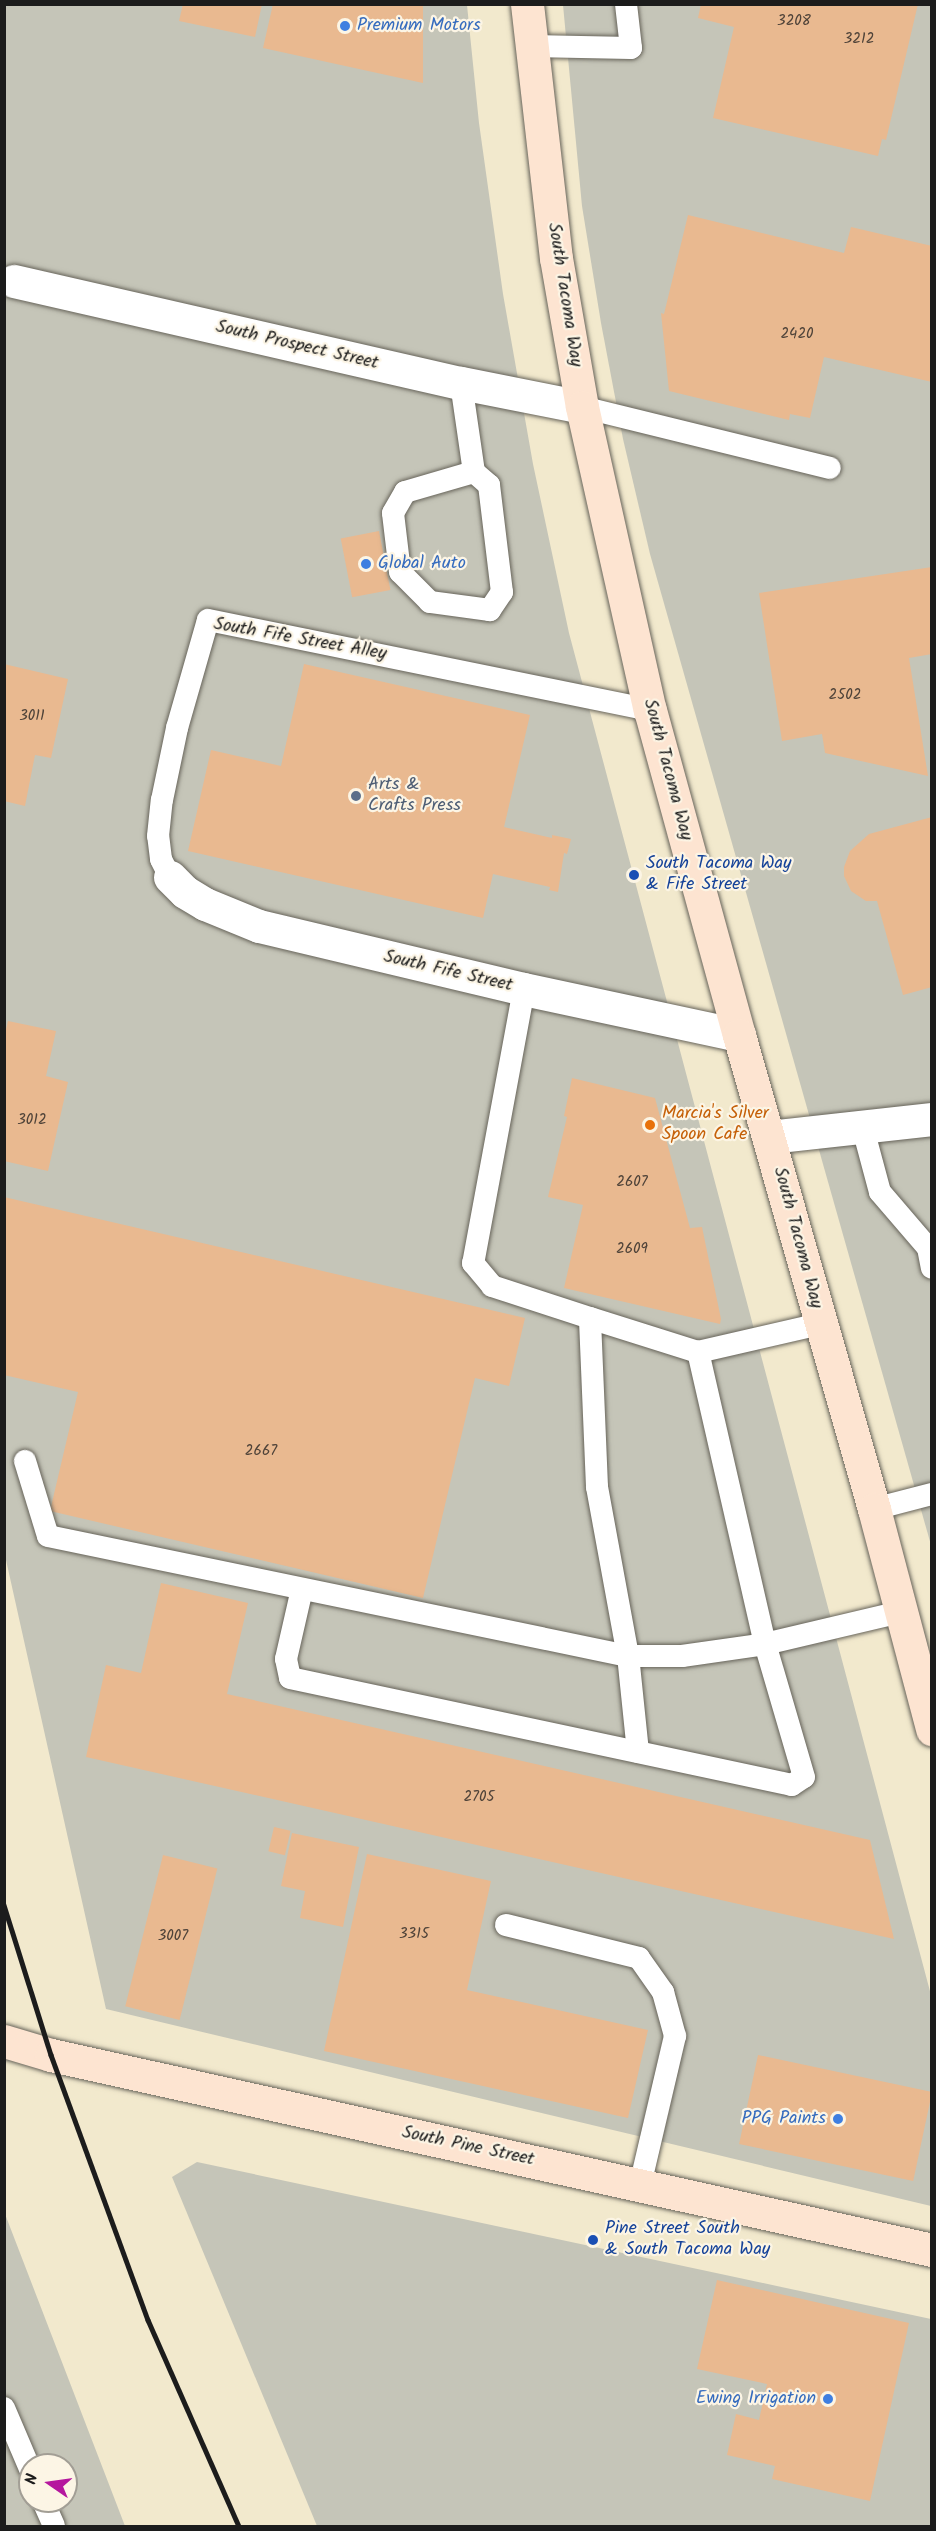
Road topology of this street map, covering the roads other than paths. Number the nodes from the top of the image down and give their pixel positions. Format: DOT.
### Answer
graph roads {
  1 [pos="527,4"];
  2 [pos="626,4"];
  3 [pos="531,46"];
  4 [pos="14,281"];
  5 [pos="461,383"];
  6 [pos="582,407"];
  7 [pos="830,468"];
  8 [pos="474,472"];
  9 [pos="650,710"];
  10 [pos="170,877"];
  11 [pos="524,989"];
  12 [pos="739,1035"];
  13 [pos="932,1119"];
  14 [pos="862,1125"];
  15 [pos="769,1137"];
  16 [pos="932,1268"];
  17 [pos="590,1318"];
  18 [pos="820,1324"];
  19 [pos="698,1352"];
  20 [pos="25,1461"];
  21 [pos="932,1494"];
  22 [pos="874,1509"];
  23 [pos="302,1589"];
  24 [pos="900,1612"];
  25 [pos="765,1644"];
  26 [pos="628,1656"];
  27 [pos="932,1729"];
  28 [pos="638,1752"];
  29 [pos="506,1925"];
  30 [pos="4,2042"];
  31 [pos="640,2185"];
  32 [pos="932,2250"];
  33 [pos="4,2408"];
  34 [pos="23,2453"];
  1 -- 3 [label="main road, South Tacoma Way"];
  2 -- 3 [label="lane"];
  3 -- 6 [label="main road, South Tacoma Way"];
  4 -- 5 [label="street, South Prospect Street"];
  5 -- 6 [label="street, South Prospect Street"];
  5 -- 8 [label="lane"];
  6 -- 7 [label="lane"];
  6 -- 9 [label="main road, South Tacoma Way"];
  8 -- 8 [label="lane"];
  9 -- 10 [label="lane, South Fife Street Alley"];
  9 -- 12 [label="main road, South Tacoma Way"];
  10 -- 11 [label="street, South Fife Street"];
  11 -- 12 [label="street, South Fife Street"];
  11 -- 17 [label="lane"];
  12 -- 15 [label="main road, South Tacoma Way"];
  13 -- 14 [label="street"];
  14 -- 15 [label="street"];
  14 -- 16 [label="lane"];
  15 -- 18 [label="main road, South Tacoma Way"];
  17 -- 19 [label="lane"];
  17 -- 26 [label="lane"];
  18 -- 19 [label="lane"];
  18 -- 22 [label="main road, South Tacoma Way"];
  19 -- 25 [label="lane"];
  20 -- 23 [label="lane"];
  21 -- 22 [label="lane"];
  22 -- 24 [label="main road, South Tacoma Way"];
  23 -- 26 [label="lane"];
  23 -- 28 [label="lane"];
  24 -- 25 [label="lane"];
  24 -- 27 [label="main road, South Tacoma Way"];
  25 -- 26 [label="lane"];
  25 -- 28 [label="lane"];
  26 -- 28 [label="lane"];
  29 -- 31 [label="lane"];
  30 -- 31 [label="main road, South Pine Street"];
  31 -- 32 [label="main road, South Pine Street"];
  33 -- 34 [label="lane"];
}
